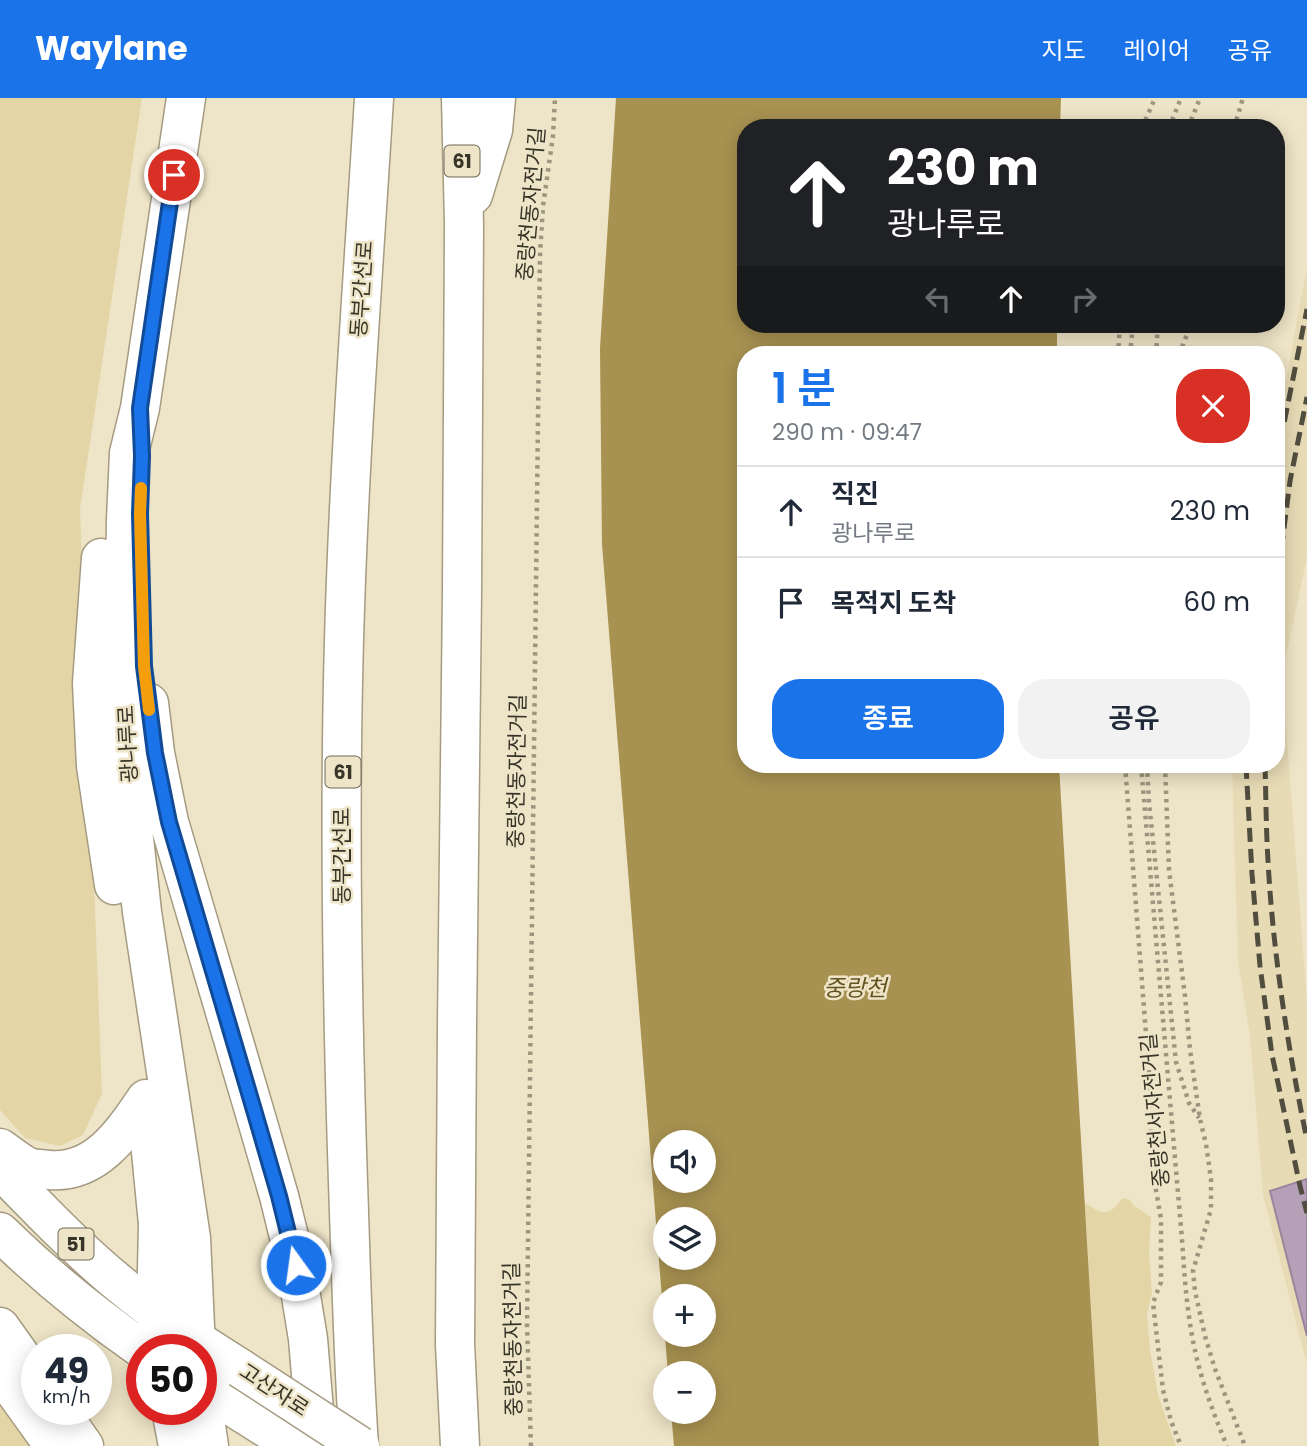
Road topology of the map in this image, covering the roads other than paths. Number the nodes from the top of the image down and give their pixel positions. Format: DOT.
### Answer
graph roads {
  1 [pos="161,98"];
  2 [pos="186,98"];
  3 [pos="374,98"];
  4 [pos="461,98"];
  5 [pos="496,98"];
  6 [pos="464,224"];
  7 [pos="140,408"];
  8 [pos="146,1099"];
  9 [pos="0,1148"];
  10 [pos="0,1169"];
  11 [pos="0,1232"];
  12 [pos="0,1327"];
  13 [pos="173,1334"];
  14 [pos="176,1334"];
  15 [pos="178,1334"];
  16 [pos="126,1337"];
  17 [pos="21,1357"];
  18 [pos="217,1357"];
  19 [pos="0,1371"];
  20 [pos="217,1397"];
  21 [pos="69,1425"];
  22 [pos="173,1425"];
  23 [pos="206,1425"];
  24 [pos="54,1446"];
  25 [pos="84,1446"];
  26 [pos="178,1446"];
  27 [pos="209,1446"];
  28 [pos="295,1446"];
  29 [pos="317,1446"];
  30 [pos="359,1446"];
  31 [pos="460,1446"];
  1 -- 8 [label="main road, 광나루로"];
  2 -- 7 [label="main road, 광나루로"];
  3 -- 30 [label="main road, 동부간선로 / 61"];
  4 -- 6 [label="main road, 61"];
  5 -- 6 [label="main road"];
  6 -- 31 [label="main road, 61"];
  7 -- 15 [label="main road, 광나루로"];
  7 -- 29 [label="main road"];
  8 -- 9 [label="main road"];
  8 -- 14 [label="main road, 광나루로"];
  10 -- 13 [label="main road, 고산자로 / 51"];
  11 -- 16 [label="main road, 51"];
  12 -- 17 [label="main road"];
  18 -- 30 [label="main road, 고산자로 / 51, bridge"];
  19 -- 24 [label="main road"];
  20 -- 28 [label="main road, 고산자로"];
  21 -- 25 [label="main road"];
  22 -- 26 [label="main road"];
  23 -- 27 [label="main road"];
}
